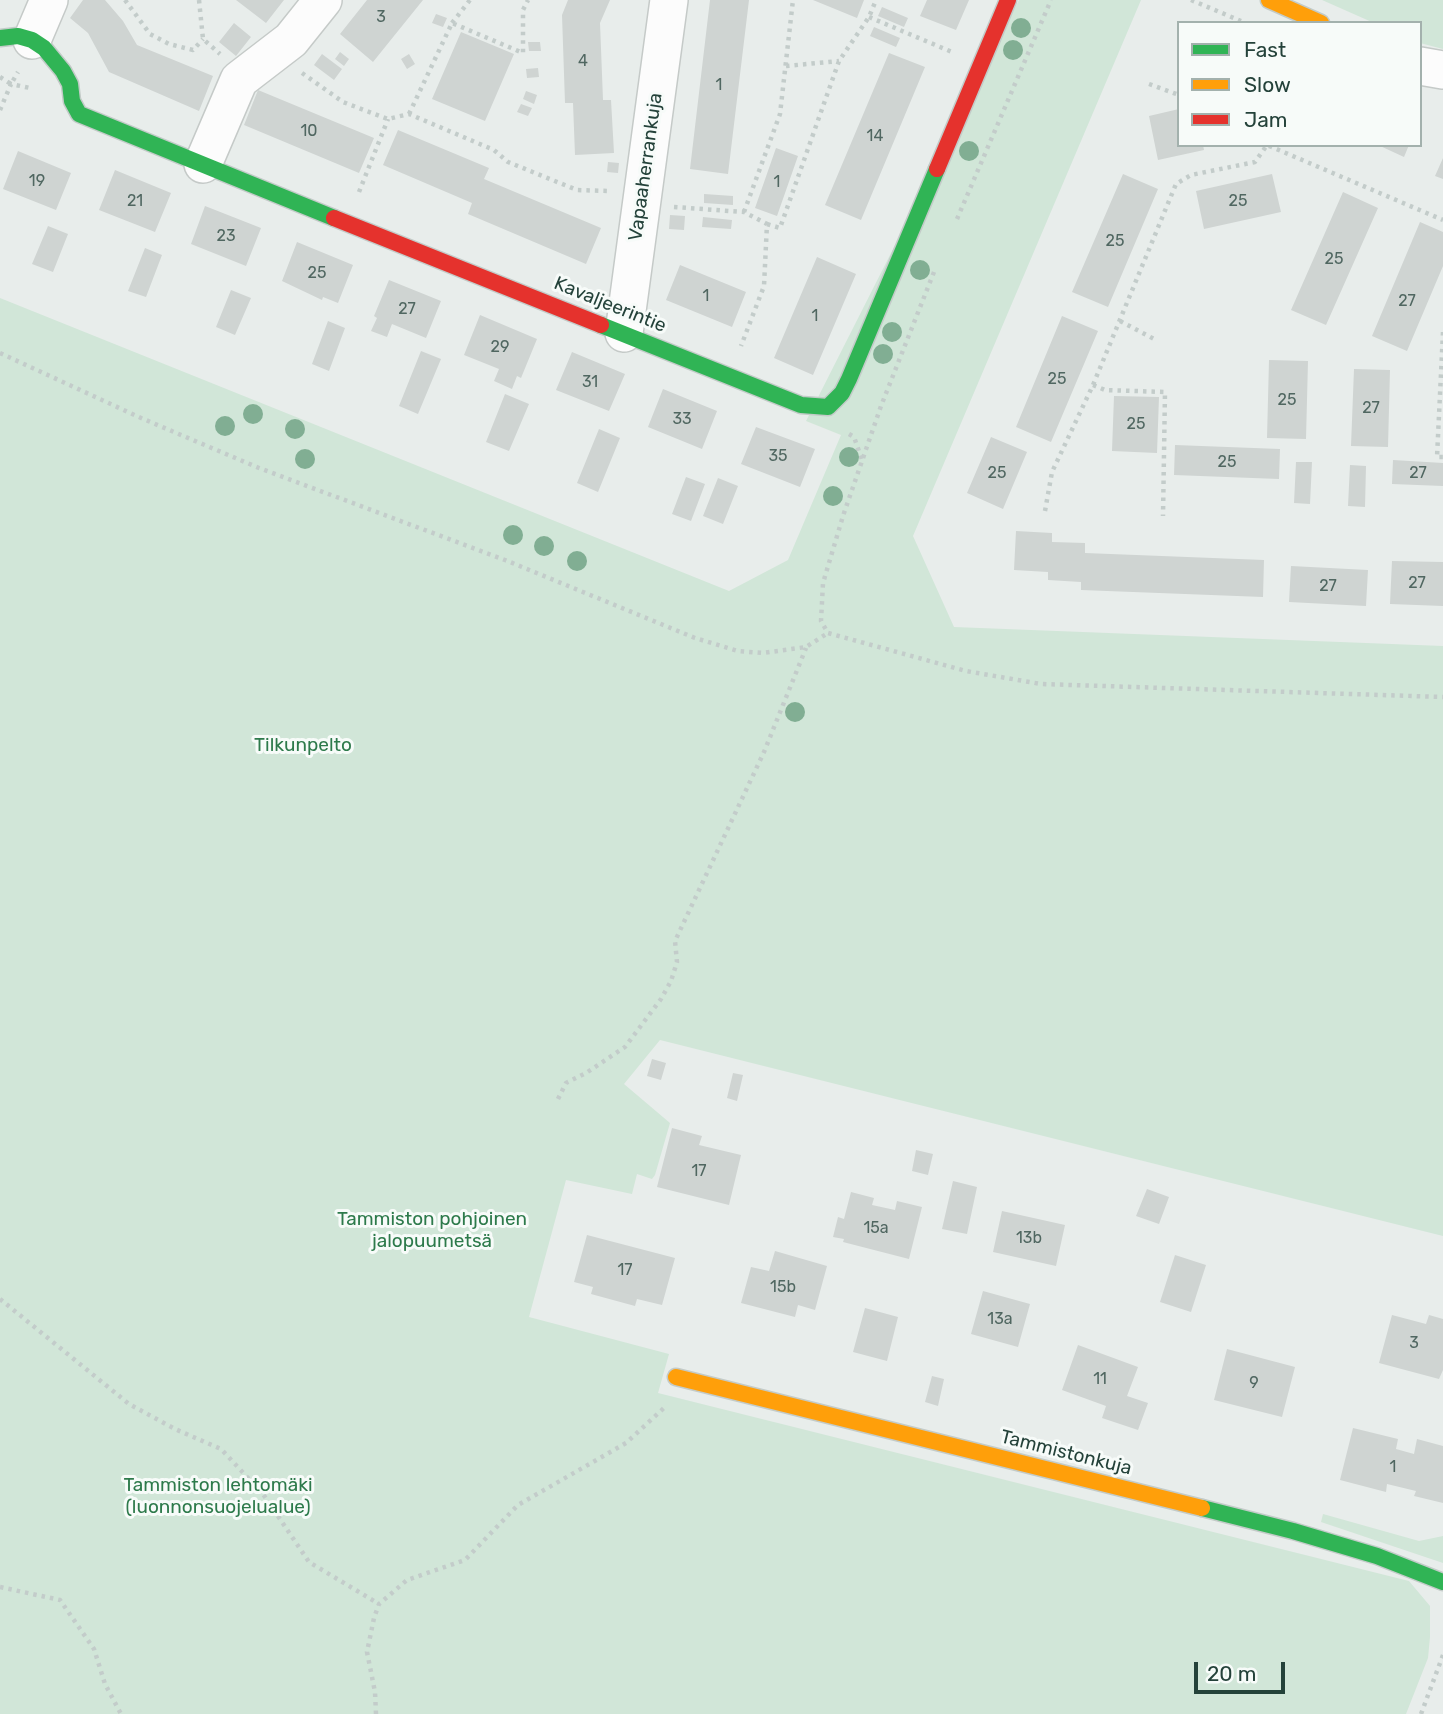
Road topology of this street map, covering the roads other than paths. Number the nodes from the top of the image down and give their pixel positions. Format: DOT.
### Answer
graph roads {
  1 [pos="49,0"];
  2 [pos="323,0"];
  3 [pos="669,0"];
  4 [pos="1009,0"];
  5 [pos="1269,0"];
  6 [pos="1316,21"];
  7 [pos="16,39"];
  8 [pos="1422,66"];
  9 [pos="1443,70"];
  10 [pos="203,164"];
  11 [pos="624,333"];
  12 [pos="684,1379"];
  13 [pos="1443,1582"];
  1 -- 7 [label="street"];
  2 -- 10 [label="street"];
  3 -- 11 [label="street, Vapaaherrankuja"];
  4 -- 11 [label="street, Kavaljeerintie"];
  5 -- 6 [label="street"];
  7 -- 10 [label="street, Kavaljeerintie"];
  8 -- 9 [label="street"];
  10 -- 11 [label="street, Kavaljeerintie"];
  12 -- 13 [label="street, Tammistonkuja"];
}
